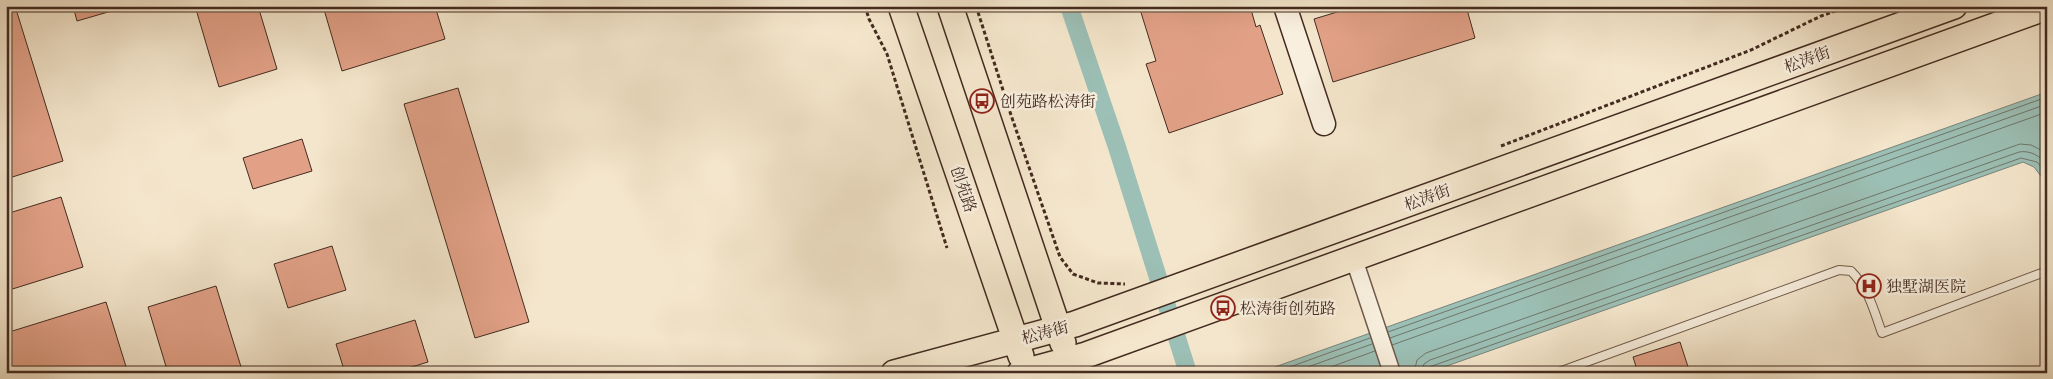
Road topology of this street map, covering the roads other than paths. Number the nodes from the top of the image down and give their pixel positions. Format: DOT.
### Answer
graph roads {
  1 [pos="901,6"];
  2 [pos="950,6"];
  3 [pos="1285,6"];
  4 [pos="1954,6"];
  5 [pos="2047,6"];
  6 [pos="1324,124"];
  7 [pos="1354,259"];
  8 [pos="2047,271"];
  9 [pos="1058,328"];
  10 [pos="1016,340"];
  11 [pos="1071,366"];
  12 [pos="1024,372"];
  13 [pos="894,373"];
  14 [pos="1392,373"];
  15 [pos="1556,373"];
  1 -- 10 [label="main road, 创苑路"];
  2 -- 9 [label="main road"];
  3 -- 6 [label="street"];
  4 -- 9 [label="main road, 松涛街"];
  5 -- 7 [label="main road, 松涛街"];
  7 -- 11 [label="main road, 松涛街"];
  7 -- 14 [label="street"];
  8 -- 15 [label="lane"];
  9 -- 10 [label="main road, 松涛街"];
  9 -- 11 [label="main road"];
  10 -- 12 [label="main road, 创苑路"];
  10 -- 13 [label="main road, 松涛街"];
  11 -- 12 [label="main road, 松涛街"];
}
